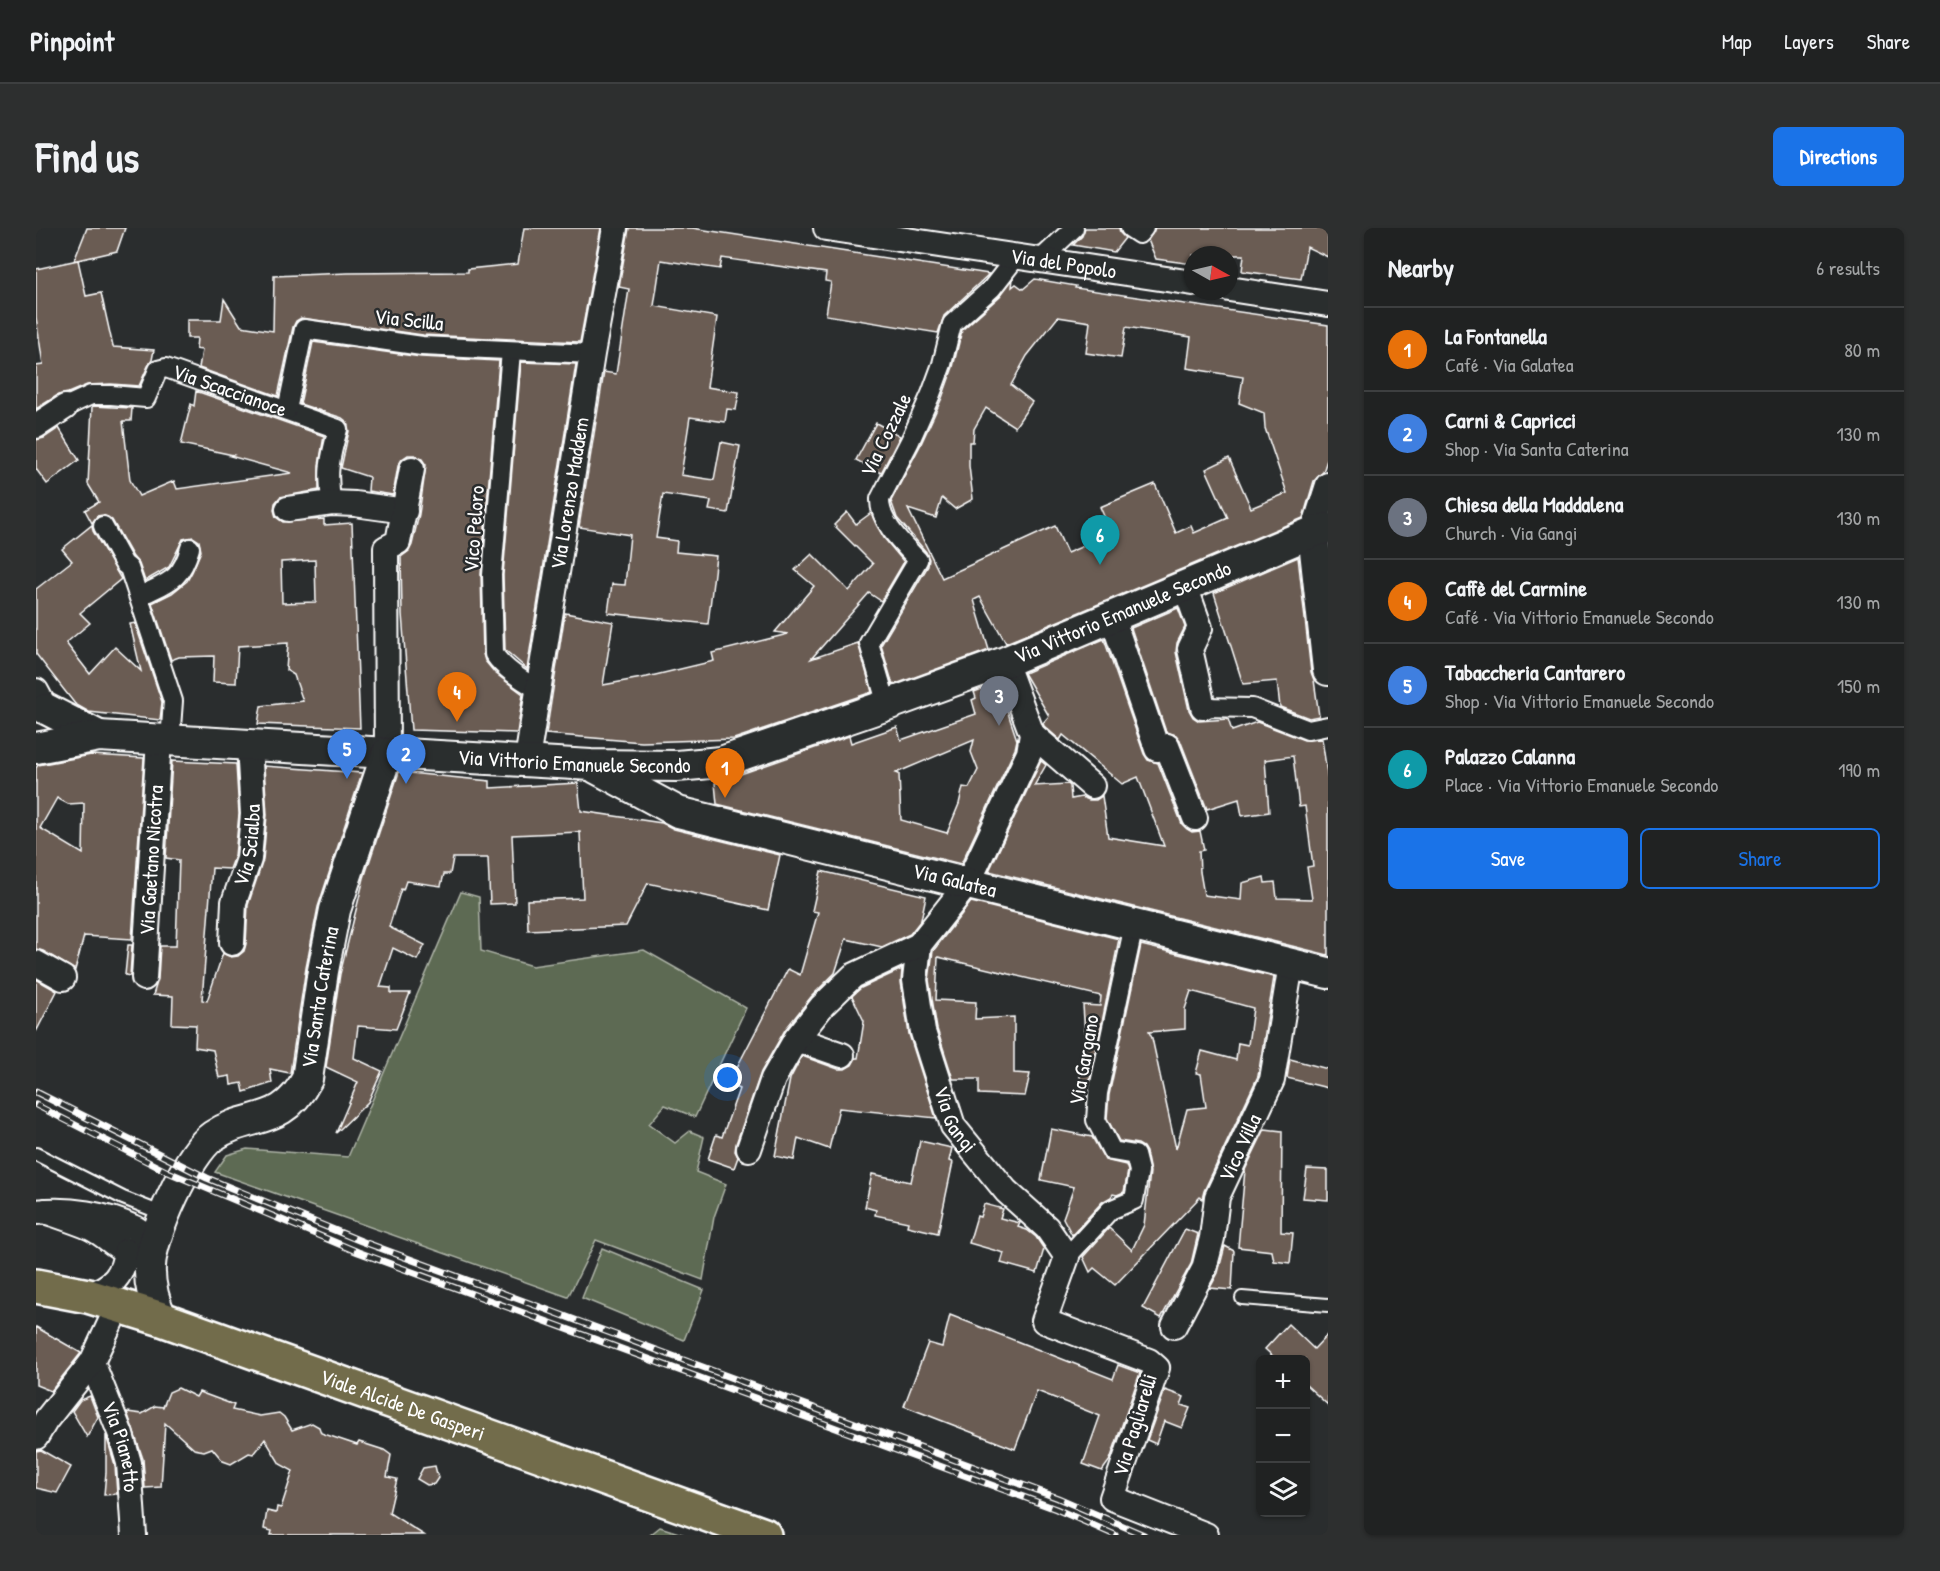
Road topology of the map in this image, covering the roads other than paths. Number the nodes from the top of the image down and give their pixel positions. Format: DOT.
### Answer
graph roads {
  1 [pos="615,228"];
  2 [pos="826,228"];
  3 [pos="1074,228"];
  4 [pos="1130,228"];
  5 [pos="1144,228"];
  6 [pos="934,236"];
  7 [pos="1028,259"];
  8 [pos="1184,282"];
  9 [pos="1238,290"];
  10 [pos="1328,304"];
  11 [pos="511,351"];
  12 [pos="592,354"];
  13 [pos="65,407"];
  14 [pos="288,410"];
  15 [pos="36,426"];
  16 [pos="412,469"];
  17 [pos="1328,485"];
  18 [pos="332,503"];
  19 [pos="288,509"];
  20 [pos="405,511"];
  21 [pos="103,526"];
  22 [pos="1321,530"];
  23 [pos="190,548"];
  24 [pos="1185,586"];
  25 [pos="140,596"];
  26 [pos="1112,617"];
  27 [pos="1005,662"];
  28 [pos="1328,669"];
  29 [pos="537,688"];
  30 [pos="40,700"];
  31 [pos="887,705"];
  32 [pos="1203,707"];
  33 [pos="1328,726"];
  34 [pos="1032,734"];
  35 [pos="99,736"];
  36 [pos="165,740"];
  37 [pos="249,745"];
  38 [pos="36,747"];
  39 [pos="387,753"];
  40 [pos="526,760"];
  41 [pos="591,765"];
  42 [pos="677,766"];
  43 [pos="1092,786"];
  44 [pos="678,812"];
  45 [pos="1195,818"];
  46 [pos="968,883"];
  47 [pos="1134,925"];
  48 [pos="232,943"];
  49 [pos="919,945"];
  50 [pos="36,963"];
  51 [pos="1291,964"];
  52 [pos="1328,973"];
  53 [pos="63,978"];
  54 [pos="144,978"];
  55 [pos="796,1040"];
  56 [pos="842,1055"];
  57 [pos="749,1149"];
  58 [pos="36,1154"];
  59 [pos="40,1211"];
  60 [pos="159,1228"];
  61 [pos="126,1251"];
  62 [pos="1067,1257"];
  63 [pos="36,1286"];
  64 [pos="88,1296"];
  65 [pos="1242,1298"];
  66 [pos="36,1301"];
  67 [pos="1328,1305"];
  68 [pos="112,1319"];
  69 [pos="162,1319"];
  70 [pos="1174,1326"];
  71 [pos="92,1362"];
  72 [pos="39,1424"];
  73 [pos="134,1535"];
  74 [pos="720,1535"];
  75 [pos="764,1535"];
  76 [pos="1206,1535"];
  1 -- 12 [label="street, Via Lorenzo Maddem"];
  2 -- 6 [label="street, Via del Popolo"];
  3 -- 7 [label="street, Via Cozzale"];
  4 -- 5 [label="street"];
  6 -- 7 [label="street, Via del Popolo"];
  7 -- 8 [label="street, Via del Popolo"];
  7 -- 31 [label="street, Via Cozzale"];
  9 -- 10 [label="street"];
  11 -- 12 [label="street, Via Scilla"];
  11 -- 14 [label="street, Via Scilla"];
  11 -- 29 [label="street, Vico Peloro"];
  12 -- 29 [label="street, Via Lorenzo Maddem"];
  13 -- 14 [label="street, Via Scaccianoce"];
  13 -- 15 [label="street, Via Scaccianoce"];
  14 -- 18 [label="street, Via Scaccianoce"];
  16 -- 20 [label="street"];
  17 -- 22 [label="street"];
  18 -- 19 [label="street"];
  18 -- 20 [label="street"];
  20 -- 39 [label="street"];
  21 -- 25 [label="street"];
  22 -- 24 [label="street, Via Vittorio Emanuele Secondo"];
  22 -- 28 [label="street"];
  23 -- 25 [label="street"];
  24 -- 26 [label="street, Via Vittorio Emanuele Secondo"];
  24 -- 32 [label="street"];
  25 -- 36 [label="street"];
  26 -- 27 [label="street, Via Vittorio Emanuele Secondo"];
  26 -- 45 [label="street"];
  27 -- 31 [label="street, Via Vittorio Emanuele Secondo"];
  27 -- 34 [label="street"];
  29 -- 40 [label="street, Via Lorenzo Maddem"];
  30 -- 35 [label="street"];
  30 -- 38 [label="street"];
  31 -- 42 [label="street, Via Vittorio Emanuele Secondo"];
  32 -- 33 [label="street"];
  34 -- 43 [label="street"];
  34 -- 46 [label="street"];
  35 -- 36 [label="street, Via Vittorio Emanuele Secondo"];
  35 -- 38 [label="street"];
  36 -- 37 [label="street, Via Vittorio Emanuele Secondo"];
  36 -- 54 [label="street, Via Gaetano Nicotra"];
  37 -- 39 [label="street, Via Vittorio Emanuele Secondo"];
  37 -- 48 [label="street, Via Scialba"];
  39 -- 40 [label="street, Via Vittorio Emanuele Secondo"];
  39 -- 60 [label="street, Via Santa Caterina"];
  40 -- 41 [label="street, Via Vittorio Emanuele Secondo"];
  41 -- 42 [label="street, Via Vittorio Emanuele Secondo"];
  41 -- 44 [label="street, Via Galatea"];
  42 -- 44 [label="street"];
  44 -- 46 [label="street, Via Galatea"];
  46 -- 47 [label="street, Via Galatea"];
  46 -- 49 [label="street"];
  47 -- 51 [label="street, Via Galatea"];
  47 -- 62 [label="street, Via Gargano"];
  49 -- 55 [label="street"];
  49 -- 62 [label="street, Via Gangi"];
  50 -- 53 [label="street"];
  51 -- 52 [label="street, Via Galatea"];
  51 -- 70 [label="street, Vico Villa"];
  55 -- 56 [label="street"];
  55 -- 57 [label="street"];
  58 -- 60 [label="lane"];
  59 -- 60 [label="street"];
  59 -- 61 [label="street"];
  60 -- 61 [label="street"];
  60 -- 69 [label="street, Via Santa Caterina"];
  61 -- 64 [label="street"];
  62 -- 76 [label="street, Via Pagliarelli"];
  63 -- 64 [label="main road, Viale Alcide De Gasperi"];
  64 -- 69 [label="main road, Viale Alcide De Gasperi"];
  65 -- 67 [label="lane"];
  66 -- 68 [label="main road, Viale Alcide De Gasperi"];
  68 -- 71 [label="street"];
  68 -- 74 [label="main road, Viale Alcide De Gasperi"];
  69 -- 75 [label="main road, Viale Alcide De Gasperi"];
  71 -- 72 [label="street"];
  71 -- 73 [label="street, Via Pianetto"];
}
